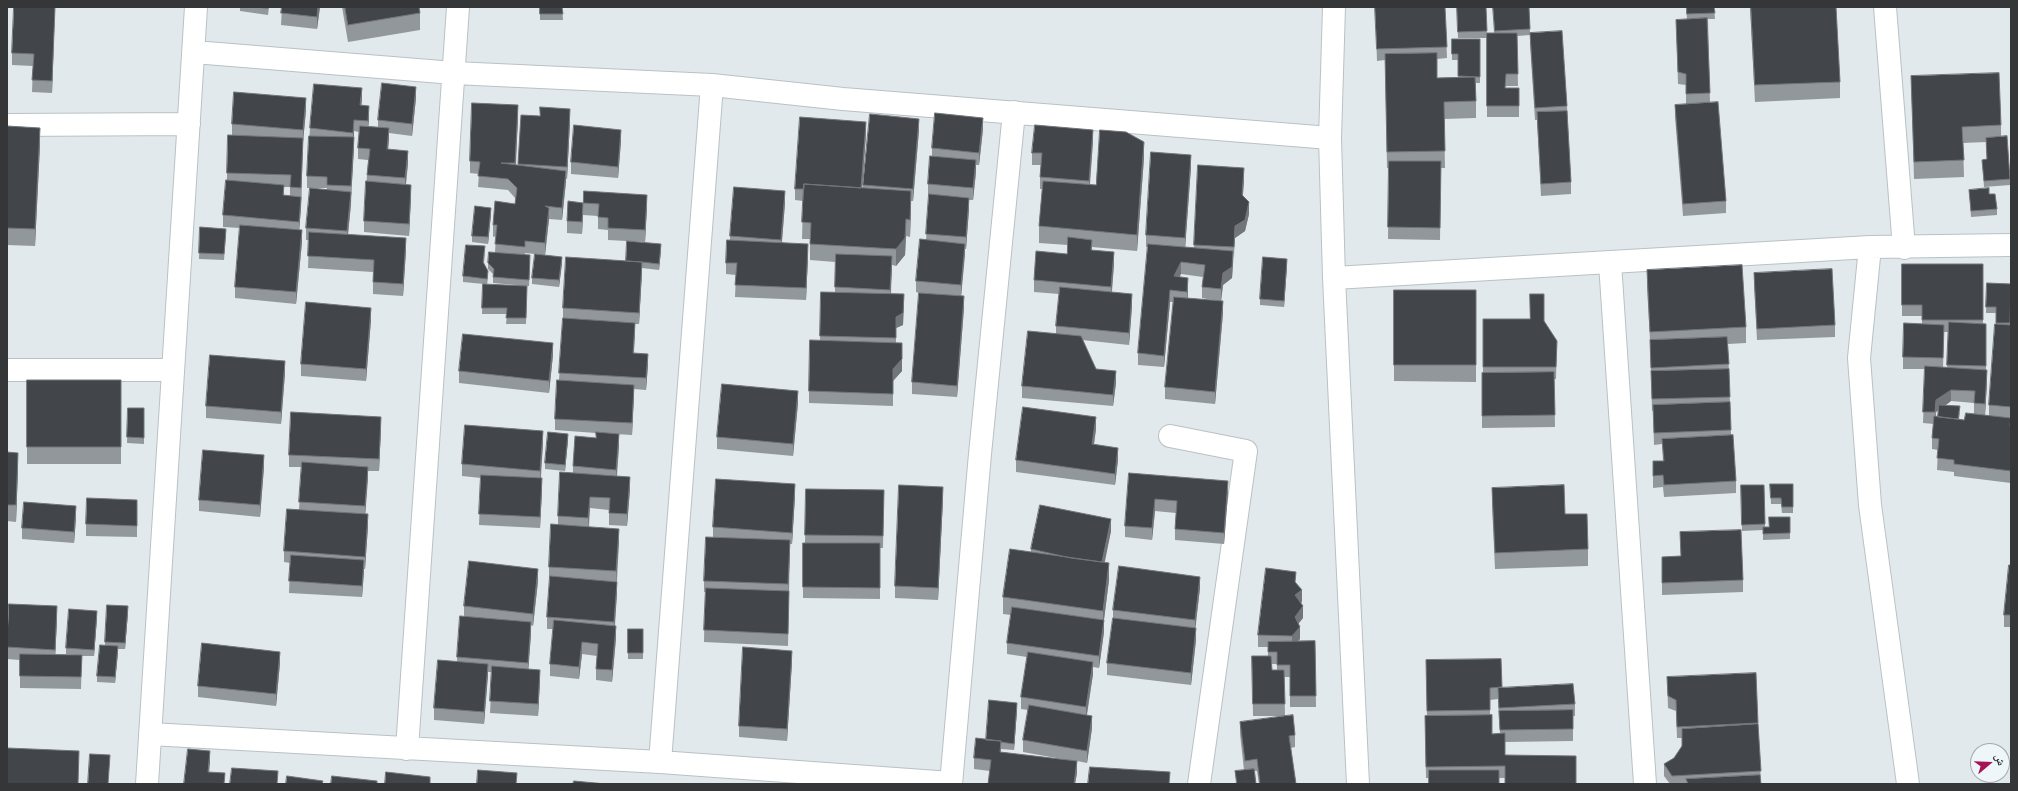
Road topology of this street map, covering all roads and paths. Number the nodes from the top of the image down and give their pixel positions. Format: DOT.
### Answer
graph roads {
  1 [pos="196,7"];
  2 [pos="458,7"];
  3 [pos="1334,7"];
  4 [pos="1885,7"];
  5 [pos="194,52"];
  6 [pos="454,73"];
  7 [pos="712,84"];
  8 [pos="1014,112"];
  9 [pos="189,124"];
  10 [pos="7,125"];
  11 [pos="1330,138"];
  12 [pos="2011,245"];
  13 [pos="1870,247"];
  14 [pos="1904,248"];
  15 [pos="1610,263"];
  16 [pos="1334,278"];
  17 [pos="7,370"];
  18 [pos="173,370"];
  19 [pos="1170,436"];
  20 [pos="150,734"];
  21 [pos="408,749"];
  22 [pos="660,762"];
  23 [pos="951,783"];
  24 [pos="147,784"];
  25 [pos="1199,784"];
  26 [pos="1358,784"];
  27 [pos="1645,784"];
  28 [pos="1908,784"];
  1 -- 5 [label="street"];
  2 -- 6 [label="street"];
  3 -- 11 [label="street"];
  4 -- 14 [label="street"];
  5 -- 6 [label="street"];
  5 -- 9 [label="street"];
  6 -- 7 [label="street"];
  6 -- 21 [label="street"];
  7 -- 8 [label="street"];
  7 -- 22 [label="street"];
  8 -- 11 [label="street"];
  8 -- 23 [label="street"];
  9 -- 10 [label="street"];
  9 -- 18 [label="street"];
  11 -- 16 [label="street"];
  12 -- 14 [label="street"];
  13 -- 14 [label="street"];
  13 -- 15 [label="street"];
  13 -- 28 [label="street"];
  15 -- 16 [label="street"];
  15 -- 27 [label="street"];
  16 -- 26 [label="street"];
  17 -- 18 [label="street"];
  18 -- 20 [label="street"];
  19 -- 25 [label="street"];
  20 -- 21 [label="street"];
  20 -- 24 [label="street"];
  21 -- 22 [label="street"];
  22 -- 23 [label="street"];
}
